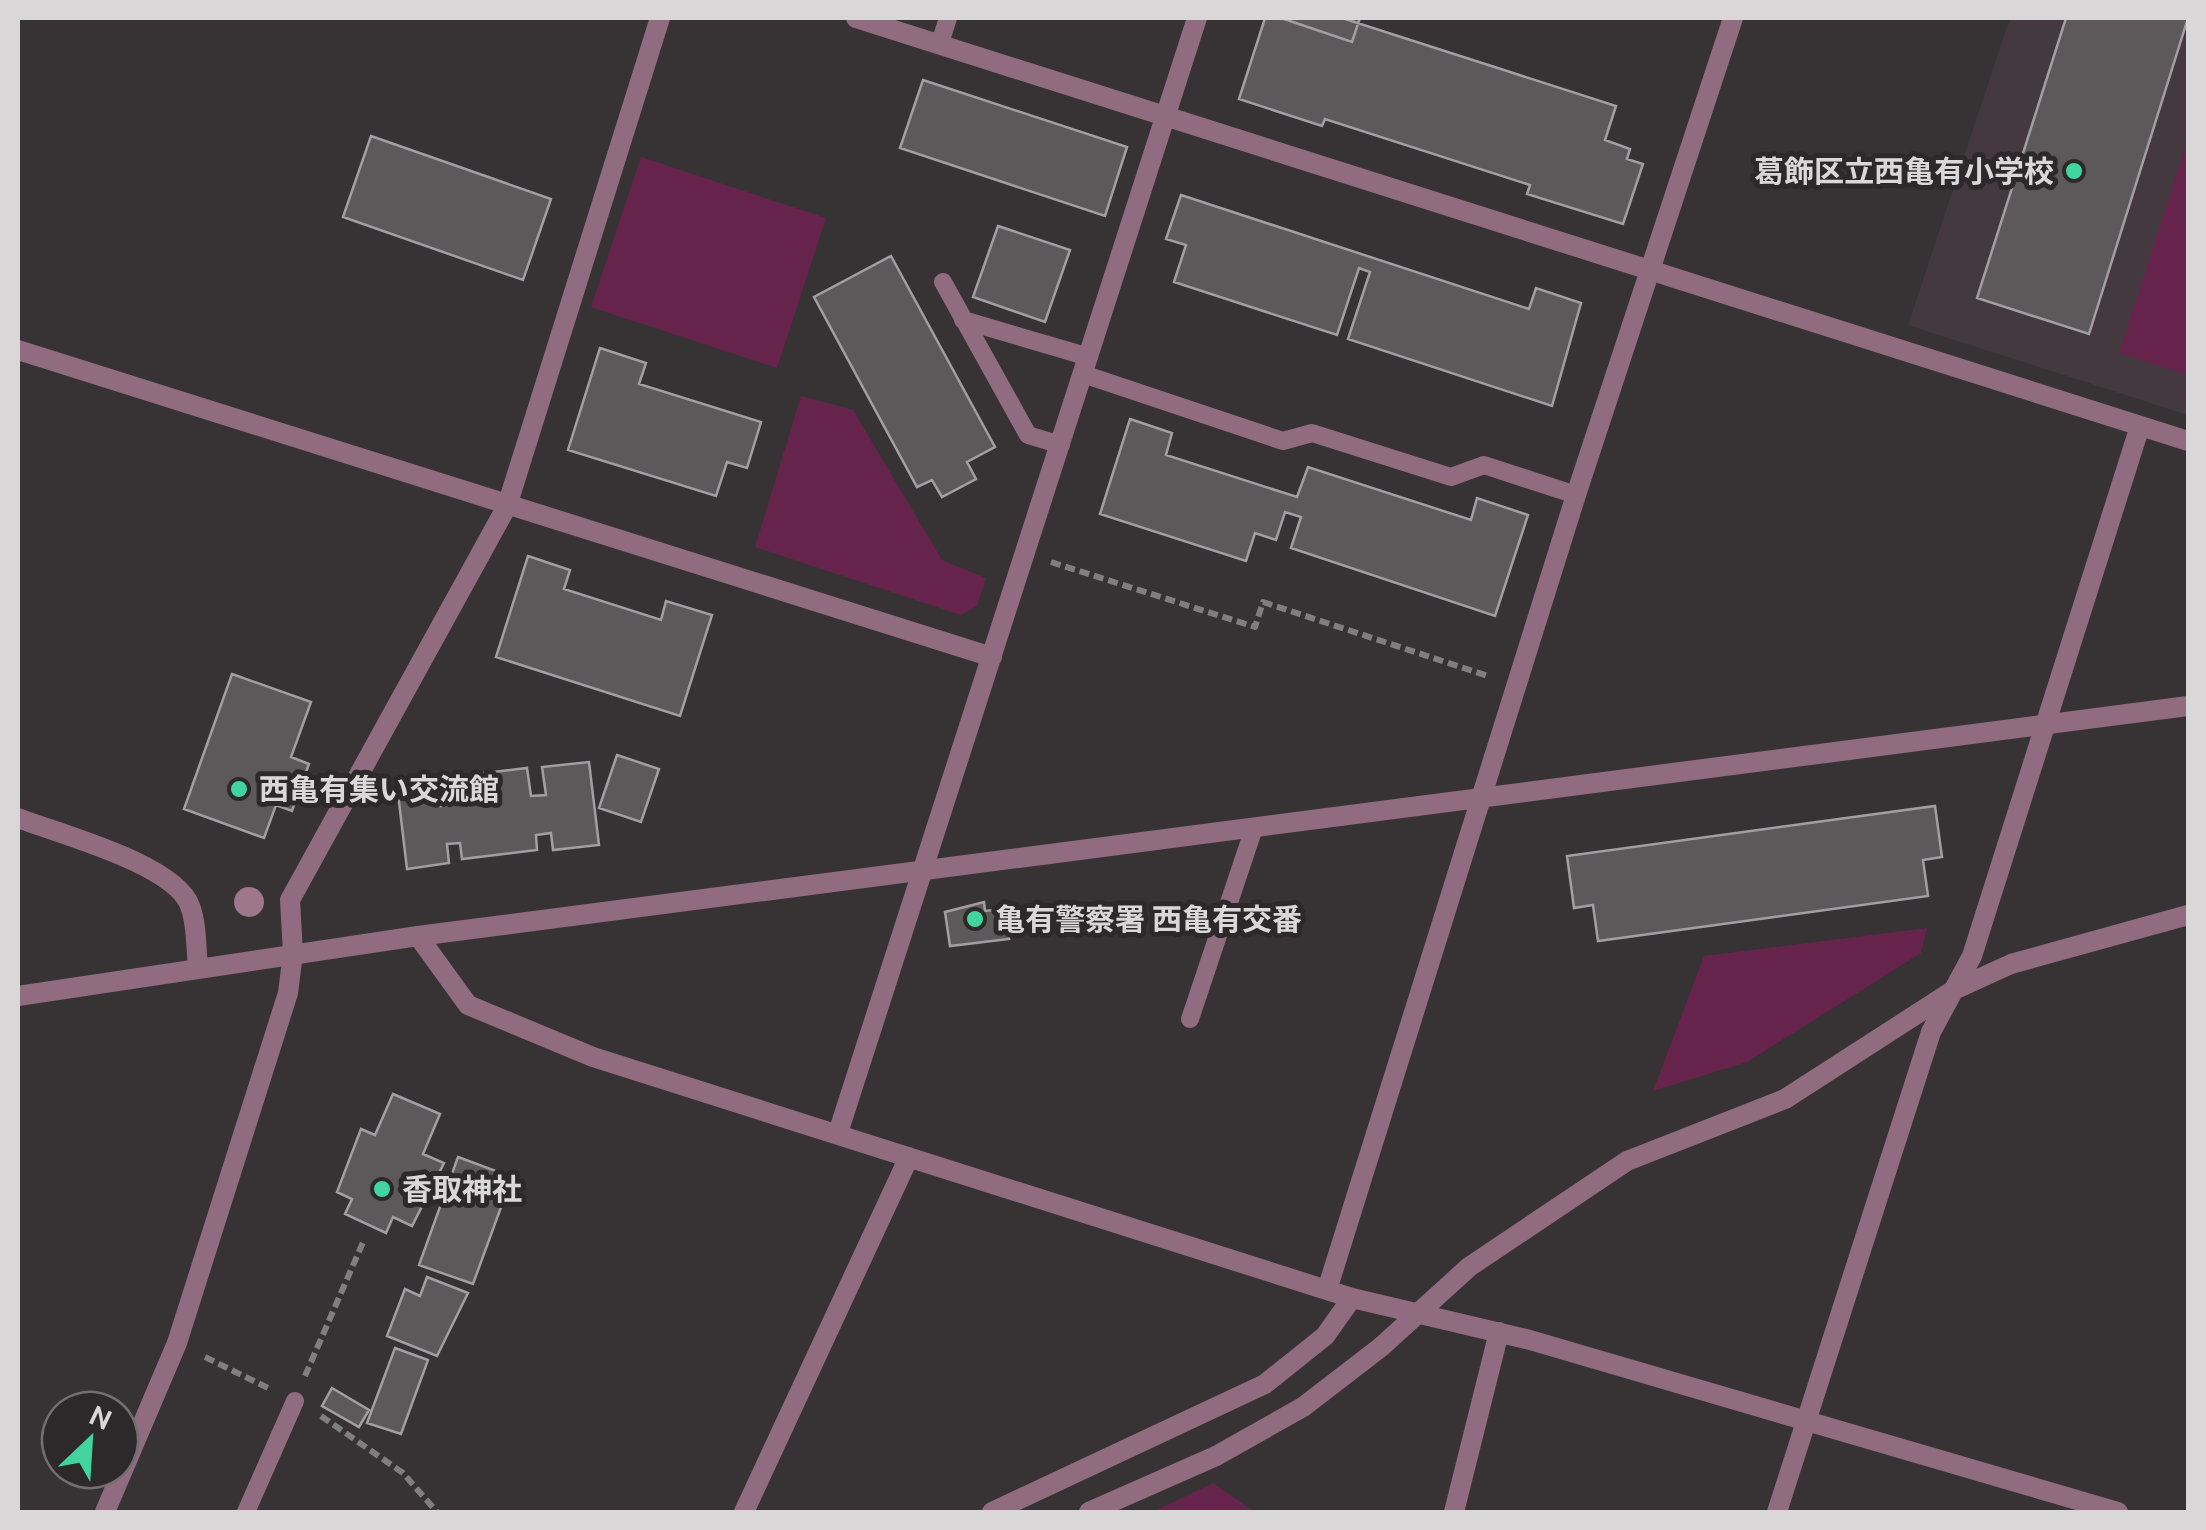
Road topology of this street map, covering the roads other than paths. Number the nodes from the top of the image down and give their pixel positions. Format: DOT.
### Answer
graph roads {
  1 [pos="660,18"];
  2 [pos="856,18"];
  3 [pos="948,18"];
  4 [pos="1196,18"];
  5 [pos="1733,18"];
  6 [pos="940,43"];
  7 [pos="1165,114"];
  8 [pos="1653,270"];
  9 [pos="942,282"];
  10 [pos="963,320"];
  11 [pos="18,350"];
  12 [pos="1086,366"];
  13 [pos="2140,426"];
  14 [pos="2188,441"];
  15 [pos="1061,445"];
  16 [pos="1576,495"];
  17 [pos="506,506"];
  18 [pos="992,657"];
  19 [pos="2188,706"];
  20 [pos="2046,725"];
  21 [pos="1481,798"];
  22 [pos="18,818"];
  23 [pos="1254,828"];
  24 [pos="922,871"];
  25 [pos="2188,915"];
  26 [pos="418,936"];
  27 [pos="293,953"];
  28 [pos="198,968"];
  29 [pos="1954,990"];
  30 [pos="18,996"];
  31 [pos="1190,1019"];
  32 [pos="838,1133"];
  33 [pos="909,1156"];
  34 [pos="1327,1290"];
  35 [pos="1352,1298"];
  36 [pos="1422,1312"];
  37 [pos="1499,1332"];
  38 [pos="294,1400"];
  39 [pos="1807,1422"];
  40 [pos="105,1512"];
  41 [pos="246,1512"];
  42 [pos="744,1512"];
  43 [pos="992,1512"];
  44 [pos="1089,1512"];
  45 [pos="1454,1512"];
  46 [pos="1777,1512"];
  47 [pos="2118,1512"];
  1 -- 17 [label="street"];
  2 -- 6 [label="street"];
  3 -- 6 [label="lane"];
  4 -- 7 [label="street"];
  5 -- 8 [label="street"];
  6 -- 7 [label="street"];
  7 -- 8 [label="street"];
  7 -- 12 [label="street"];
  8 -- 13 [label="street"];
  8 -- 16 [label="street"];
  9 -- 10 [label="lane"];
  10 -- 12 [label="lane"];
  10 -- 15 [label="lane"];
  11 -- 17 [label="street"];
  12 -- 15 [label="street"];
  12 -- 16 [label="lane"];
  13 -- 14 [label="street"];
  13 -- 20 [label="street"];
  15 -- 18 [label="street"];
  16 -- 21 [label="street"];
  17 -- 18 [label="street"];
  17 -- 27 [label="street"];
  18 -- 24 [label="street"];
  19 -- 20 [label="street"];
  20 -- 21 [label="street"];
  20 -- 29 [label="street"];
  21 -- 23 [label="street"];
  21 -- 34 [label="street"];
  22 -- 28 [label="street"];
  23 -- 24 [label="street"];
  23 -- 31 [label="lane"];
  24 -- 26 [label="street"];
  24 -- 32 [label="street"];
  25 -- 29 [label="street"];
  26 -- 27 [label="street"];
  26 -- 32 [label="street"];
  27 -- 28 [label="street"];
  27 -- 40 [label="street"];
  28 -- 30 [label="street"];
  29 -- 36 [label="street"];
  29 -- 39 [label="street"];
  32 -- 33 [label="street"];
  33 -- 34 [label="street"];
  33 -- 42 [label="street"];
  34 -- 35 [label="street"];
  35 -- 36 [label="street"];
  35 -- 43 [label="street"];
  36 -- 37 [label="street"];
  36 -- 44 [label="street"];
  37 -- 39 [label="street"];
  37 -- 45 [label="street"];
  38 -- 41 [label="lane"];
  39 -- 46 [label="street"];
  39 -- 47 [label="street"];
}
